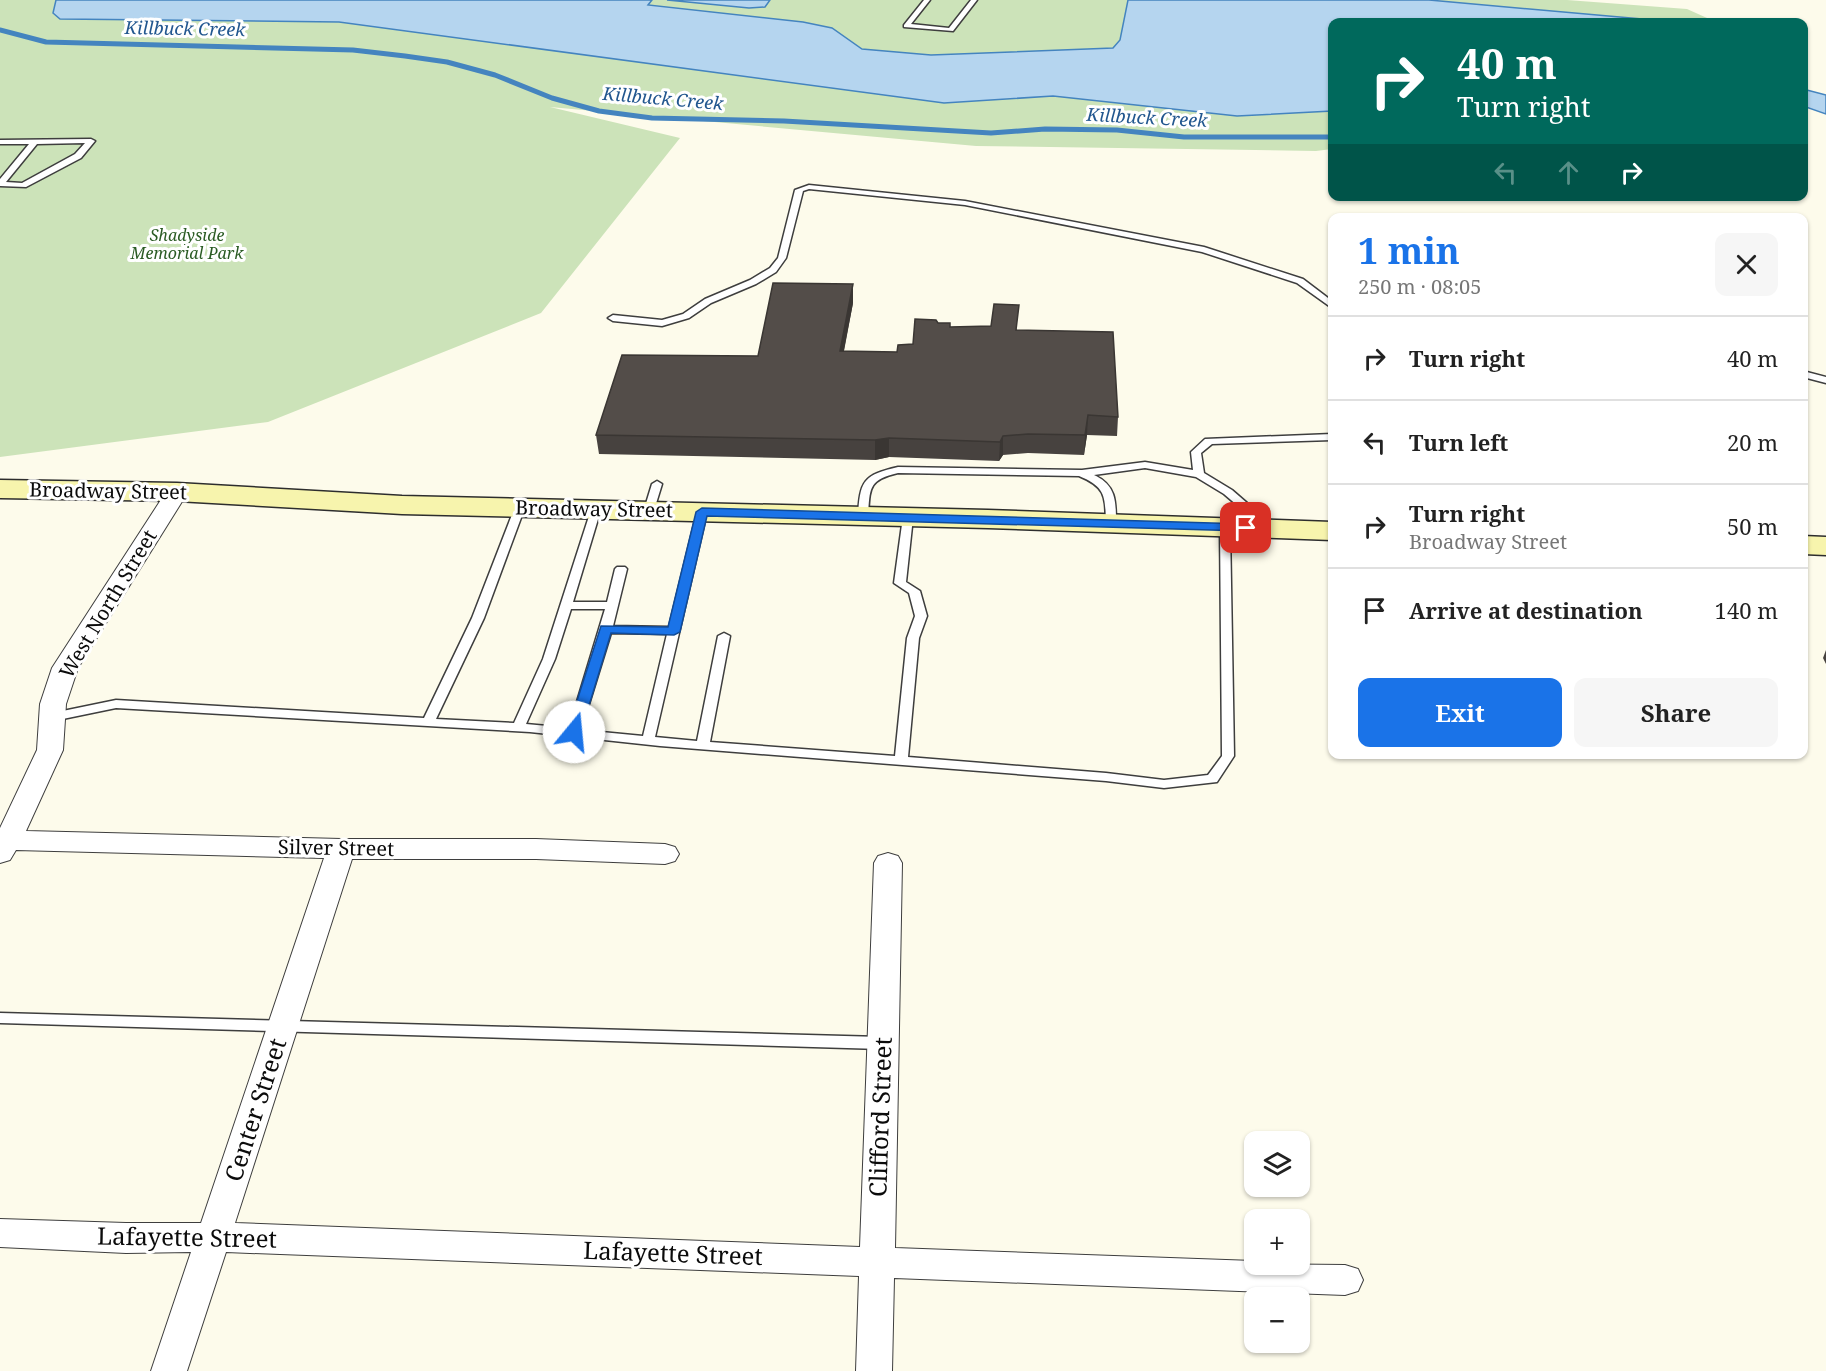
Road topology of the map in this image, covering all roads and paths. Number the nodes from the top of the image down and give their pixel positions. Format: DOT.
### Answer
graph roads {
  1 [pos="927,0"];
  2 [pos="974,0"];
  3 [pos="0,142"];
  4 [pos="35,142"];
  5 [pos="1,184"];
  6 [pos="1328,302"];
  7 [pos="613,318"];
  8 [pos="1808,375"];
  9 [pos="1826,380"];
  10 [pos="1328,437"];
  11 [pos="1082,473"];
  12 [pos="1199,474"];
  13 [pos="0,489"];
  14 [pos="177,492"];
  15 [pos="520,507"];
  16 [pos="596,509"];
  17 [pos="702,512"];
  18 [pos="863,516"];
  19 [pos="908,517"];
  20 [pos="1111,523"];
  21 [pos="1236,527"];
  22 [pos="1328,531"];
  23 [pos="1808,545"];
  24 [pos="1826,546"];
  25 [pos="621,569"];
  26 [pos="566,605"];
  27 [pos="611,606"];
  28 [pos="606,629"];
  29 [pos="674,632"];
  30 [pos="723,636"];
  31 [pos="53,717"];
  32 [pos="428,723"];
  33 [pos="518,727"];
  34 [pos="574,732"];
  35 [pos="648,740"];
  36 [pos="703,744"];
  37 [pos="901,760"];
  38 [pos="3,847"];
  39 [pos="341,849"];
  40 [pos="665,854"];
  41 [pos="888,863"];
  42 [pos="0,1018"];
  43 [pos="284,1025"];
  44 [pos="883,1043"];
  45 [pos="0,1233"];
  46 [pos="215,1237"];
  47 [pos="877,1262"];
  48 [pos="1345,1280"];
  49 [pos="169,1371"];
  50 [pos="874,1371"];
  1 -- 2 [label="lane"];
  3 -- 4 [label="lane"];
  4 -- 5 [label="lane"];
  4 -- 5 [label="lane"];
  6 -- 7 [label="lane"];
  8 -- 9 [label="lane"];
  10 -- 12 [label="lane"];
  11 -- 12 [label="lane"];
  11 -- 18 [label="lane"];
  11 -- 20 [label="lane"];
  12 -- 21 [label="lane"];
  13 -- 14 [label="main road, Broadway Street"];
  14 -- 15 [label="main road, Broadway Street"];
  14 -- 31 [label="street, West North Street"];
  15 -- 16 [label="main road, Broadway Street"];
  15 -- 32 [label="lane"];
  16 -- 17 [label="main road, Broadway Street"];
  16 -- 26 [label="lane"];
  17 -- 18 [label="main road, Broadway Street"];
  17 -- 29 [label="lane"];
  18 -- 19 [label="main road, Broadway Street"];
  19 -- 20 [label="main road, Broadway Street"];
  19 -- 37 [label="lane"];
  20 -- 21 [label="main road, Broadway Street"];
  21 -- 22 [label="main road, Broadway Street"];
  21 -- 37 [label="lane"];
  23 -- 24 [label="main road"];
  25 -- 27 [label="lane"];
  26 -- 27 [label="lane"];
  26 -- 33 [label="lane"];
  27 -- 28 [label="lane"];
  28 -- 29 [label="lane"];
  28 -- 34 [label="lane"];
  29 -- 35 [label="lane"];
  30 -- 36 [label="lane"];
  31 -- 32 [label="lane"];
  31 -- 38 [label="street, West North Street"];
  32 -- 33 [label="lane"];
  33 -- 34 [label="lane"];
  34 -- 35 [label="lane"];
  35 -- 36 [label="lane"];
  36 -- 37 [label="lane"];
  38 -- 39 [label="street, Silver Street"];
  39 -- 40 [label="street, Silver Street"];
  39 -- 43 [label="street, Center Street"];
  41 -- 44 [label="street, Clifford Street"];
  42 -- 43 [label="lane"];
  43 -- 44 [label="lane"];
  43 -- 46 [label="street, Center Street"];
  44 -- 47 [label="street, Clifford Street"];
  45 -- 46 [label="street, Lafayette Street"];
  46 -- 47 [label="street, Lafayette Street"];
  46 -- 49 [label="street, Center Street"];
  47 -- 48 [label="street, Lafayette Street"];
  47 -- 50 [label="street, Clifford Street"];
}
